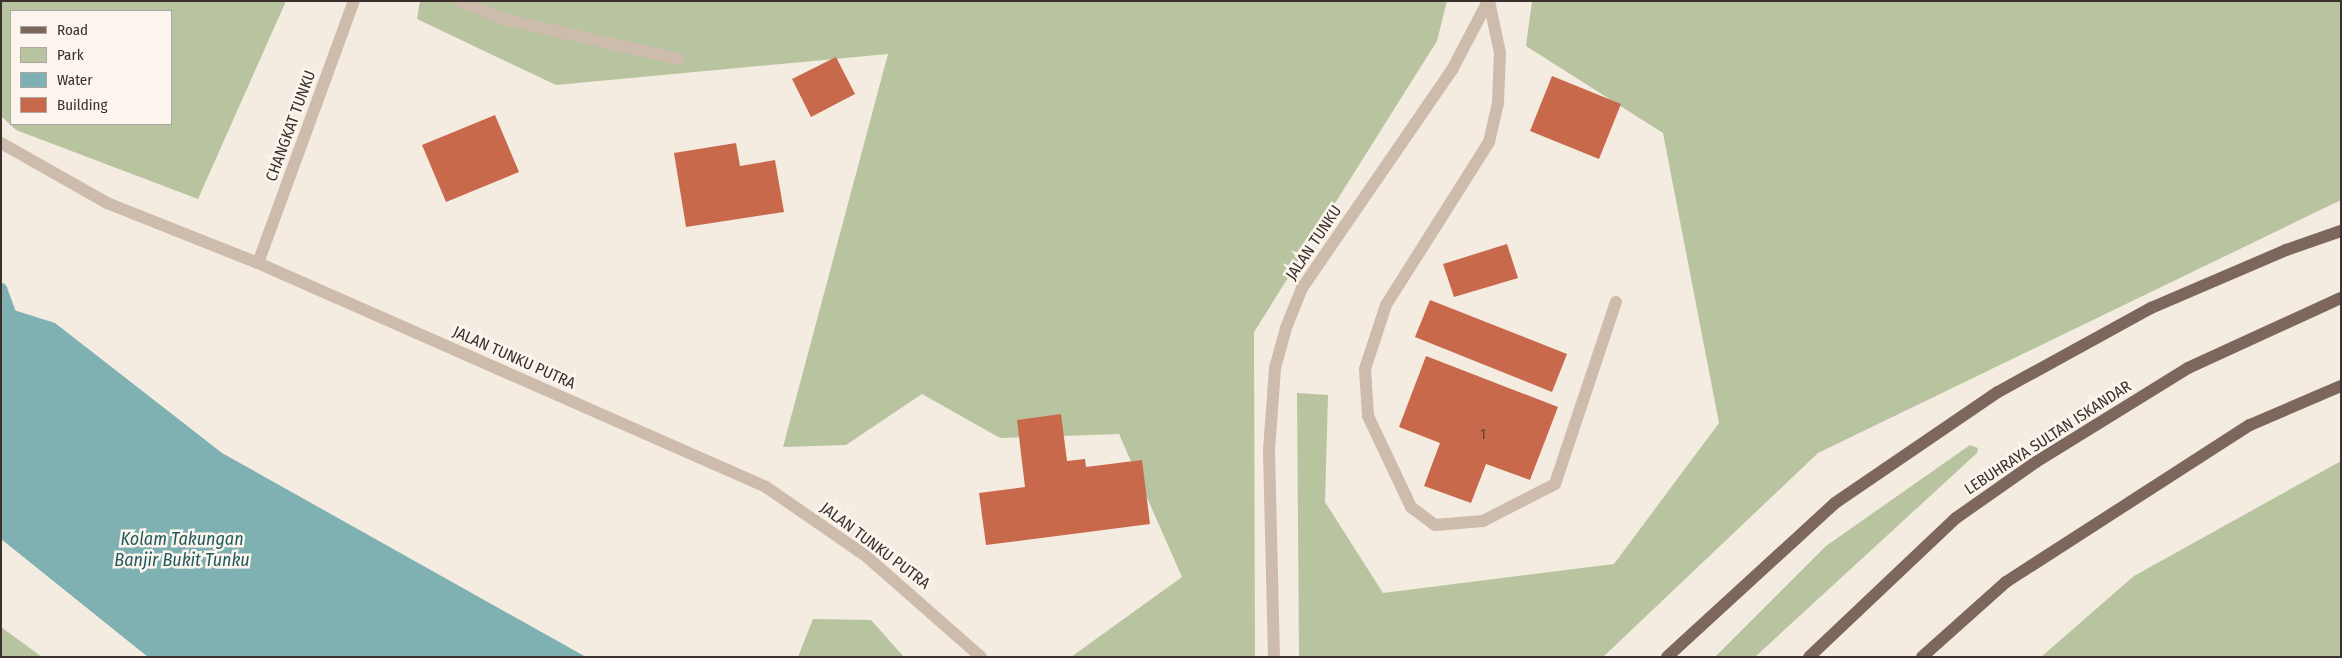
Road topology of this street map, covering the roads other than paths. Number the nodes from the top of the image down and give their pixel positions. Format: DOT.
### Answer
graph roads {
  1 [pos="354,1"];
  2 [pos="460,1"];
  3 [pos="1489,1"];
  4 [pos="679,59"];
  5 [pos="1,143"];
  6 [pos="2341,231"];
  7 [pos="258,263"];
  8 [pos="2341,298"];
  9 [pos="1616,302"];
  10 [pos="2341,386"];
  11 [pos="981,657"];
  12 [pos="1274,657"];
  13 [pos="1667,657"];
  14 [pos="1809,657"];
  15 [pos="1922,657"];
  1 -- 7 [label="street, CHANGKAT TUNKU"];
  2 -- 4 [label="street"];
  3 -- 9 [label="street"];
  3 -- 12 [label="street, JALAN TUNKU"];
  5 -- 7 [label="street, JALAN TUNKU PUTRA"];
  6 -- 13 [label="main road"];
  7 -- 11 [label="street, JALAN TUNKU PUTRA"];
  8 -- 14 [label="main road, LEBUHRAYA SULTAN ISKANDAR"];
  10 -- 15 [label="main road"];
}
